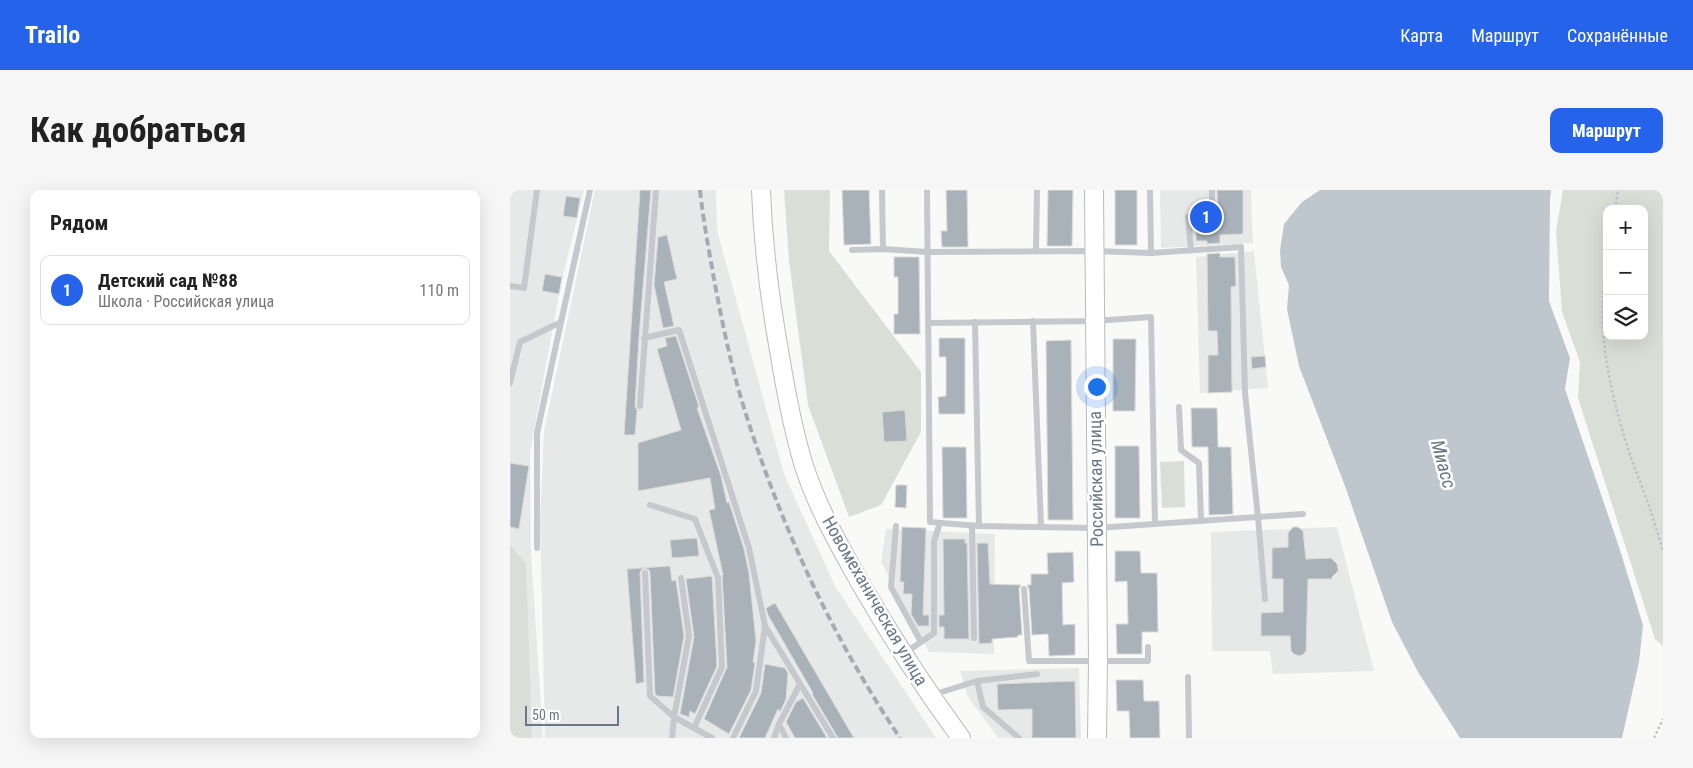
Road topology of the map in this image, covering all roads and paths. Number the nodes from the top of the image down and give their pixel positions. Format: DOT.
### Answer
graph roads {
  1 [pos="537,190"];
  2 [pos="590,190"];
  3 [pos="656,190"];
  4 [pos="761,190"];
  5 [pos="882,190"];
  6 [pos="927,190"];
  7 [pos="1037,190"];
  8 [pos="1094,190"];
  9 [pos="1150,190"];
  10 [pos="1212,190"];
  11 [pos="1618,190"];
  12 [pos="1616,205"];
  13 [pos="883,249"];
  14 [pos="852,250"];
  15 [pos="1191,250"];
  16 [pos="1094,251"];
  17 [pos="928,252"];
  18 [pos="1036,252"];
  19 [pos="1151,253"];
  20 [pos="1603,280"];
  21 [pos="510,286"];
  22 [pos="1033,321"];
  23 [pos="1094,321"];
  24 [pos="561,322"];
  25 [pos="974,322"];
  26 [pos="928,323"];
  27 [pos="644,338"];
  28 [pos="510,384"];
  29 [pos="640,406"];
  30 [pos="1179,407"];
  31 [pos="650,505"];
  32 [pos="1303,514"];
  33 [pos="1258,517"];
  34 [pos="1201,521"];
  35 [pos="940,523"];
  36 [pos="1155,524"];
  37 [pos="896,526"];
  38 [pos="975,526"];
  39 [pos="1041,527"];
  40 [pos="1097,528"];
  41 [pos="537,548"];
  42 [pos="1663,550"];
  43 [pos="645,573"];
  44 [pos="681,578"];
  45 [pos="1024,589"];
  46 [pos="1265,599"];
  47 [pos="765,626"];
  48 [pos="974,638"];
  49 [pos="921,642"];
  50 [pos="1148,647"];
  51 [pos="903,654"];
  52 [pos="1098,661"];
  53 [pos="1037,674"];
  54 [pos="1188,677"];
  55 [pos="977,681"];
  56 [pos="800,684"];
  57 [pos="930,695"];
  58 [pos="674,717"];
  59 [pos="1663,719"];
  60 [pos="779,724"];
  61 [pos="694,728"];
  62 [pos="672,738"];
  63 [pos="712,738"];
  64 [pos="733,738"];
  65 [pos="774,738"];
  66 [pos="786,738"];
  67 [pos="833,738"];
  68 [pos="961,738"];
  69 [pos="1019,738"];
  70 [pos="1097,738"];
  71 [pos="1189,738"];
  72 [pos="1654,738"];
  1 -- 21 [label="lane"];
  2 -- 24 [label="lane"];
  3 -- 27 [label="lane"];
  4 -- 51 [label="main road, Новомеханическая улица"];
  5 -- 13 [label="lane"];
  6 -- 17 [label="lane"];
  7 -- 18 [label="lane"];
  8 -- 16 [label="main road, Российская улица"];
  9 -- 19 [label="lane"];
  10 -- 15 [label="lane"];
  11 -- 12 [label="path"];
  13 -- 14 [label="lane"];
  13 -- 17 [label="lane"];
  15 -- 19 [label="lane"];
  15 -- 33 [label="lane"];
  16 -- 18 [label="lane"];
  16 -- 19 [label="lane"];
  16 -- 23 [label="main road, Российская улица"];
  17 -- 18 [label="lane"];
  17 -- 26 [label="lane"];
  20 -- 42 [label="path"];
  22 -- 23 [label="lane"];
  22 -- 25 [label="lane"];
  22 -- 39 [label="lane"];
  23 -- 36 [label="lane"];
  23 -- 40 [label="main road, Российская улица"];
  24 -- 28 [label="lane"];
  24 -- 41 [label="lane"];
  25 -- 26 [label="lane"];
  25 -- 38 [label="lane"];
  26 -- 35 [label="lane"];
  27 -- 29 [label="lane"];
  27 -- 47 [label="lane"];
  30 -- 34 [label="lane"];
  31 -- 61 [label="lane"];
  32 -- 33 [label="lane"];
  33 -- 34 [label="lane"];
  33 -- 46 [label="lane"];
  34 -- 36 [label="lane"];
  35 -- 38 [label="lane"];
  35 -- 49 [label="lane"];
  36 -- 40 [label="lane"];
  37 -- 49 [label="lane"];
  38 -- 39 [label="lane"];
  38 -- 48 [label="lane"];
  39 -- 40 [label="lane"];
  40 -- 52 [label="main road, Российская улица"];
  43 -- 58 [label="lane"];
  44 -- 58 [label="lane"];
  45 -- 52 [label="lane"];
  47 -- 56 [label="lane"];
  47 -- 64 [label="lane"];
  49 -- 51 [label="lane"];
  50 -- 52 [label="lane"];
  51 -- 57 [label="main road, Новомеханическая улица"];
  52 -- 70 [label="main road, Российская улица"];
  53 -- 55 [label="lane"];
  54 -- 71 [label="lane"];
  55 -- 57 [label="lane"];
  55 -- 69 [label="lane"];
  56 -- 60 [label="lane"];
  56 -- 67 [label="lane"];
  57 -- 68 [label="main road, Новомеханическая улица"];
  58 -- 61 [label="lane"];
  58 -- 62 [label="lane"];
  59 -- 72 [label="path"];
  60 -- 65 [label="lane"];
  60 -- 66 [label="lane"];
  61 -- 63 [label="lane"];
}
